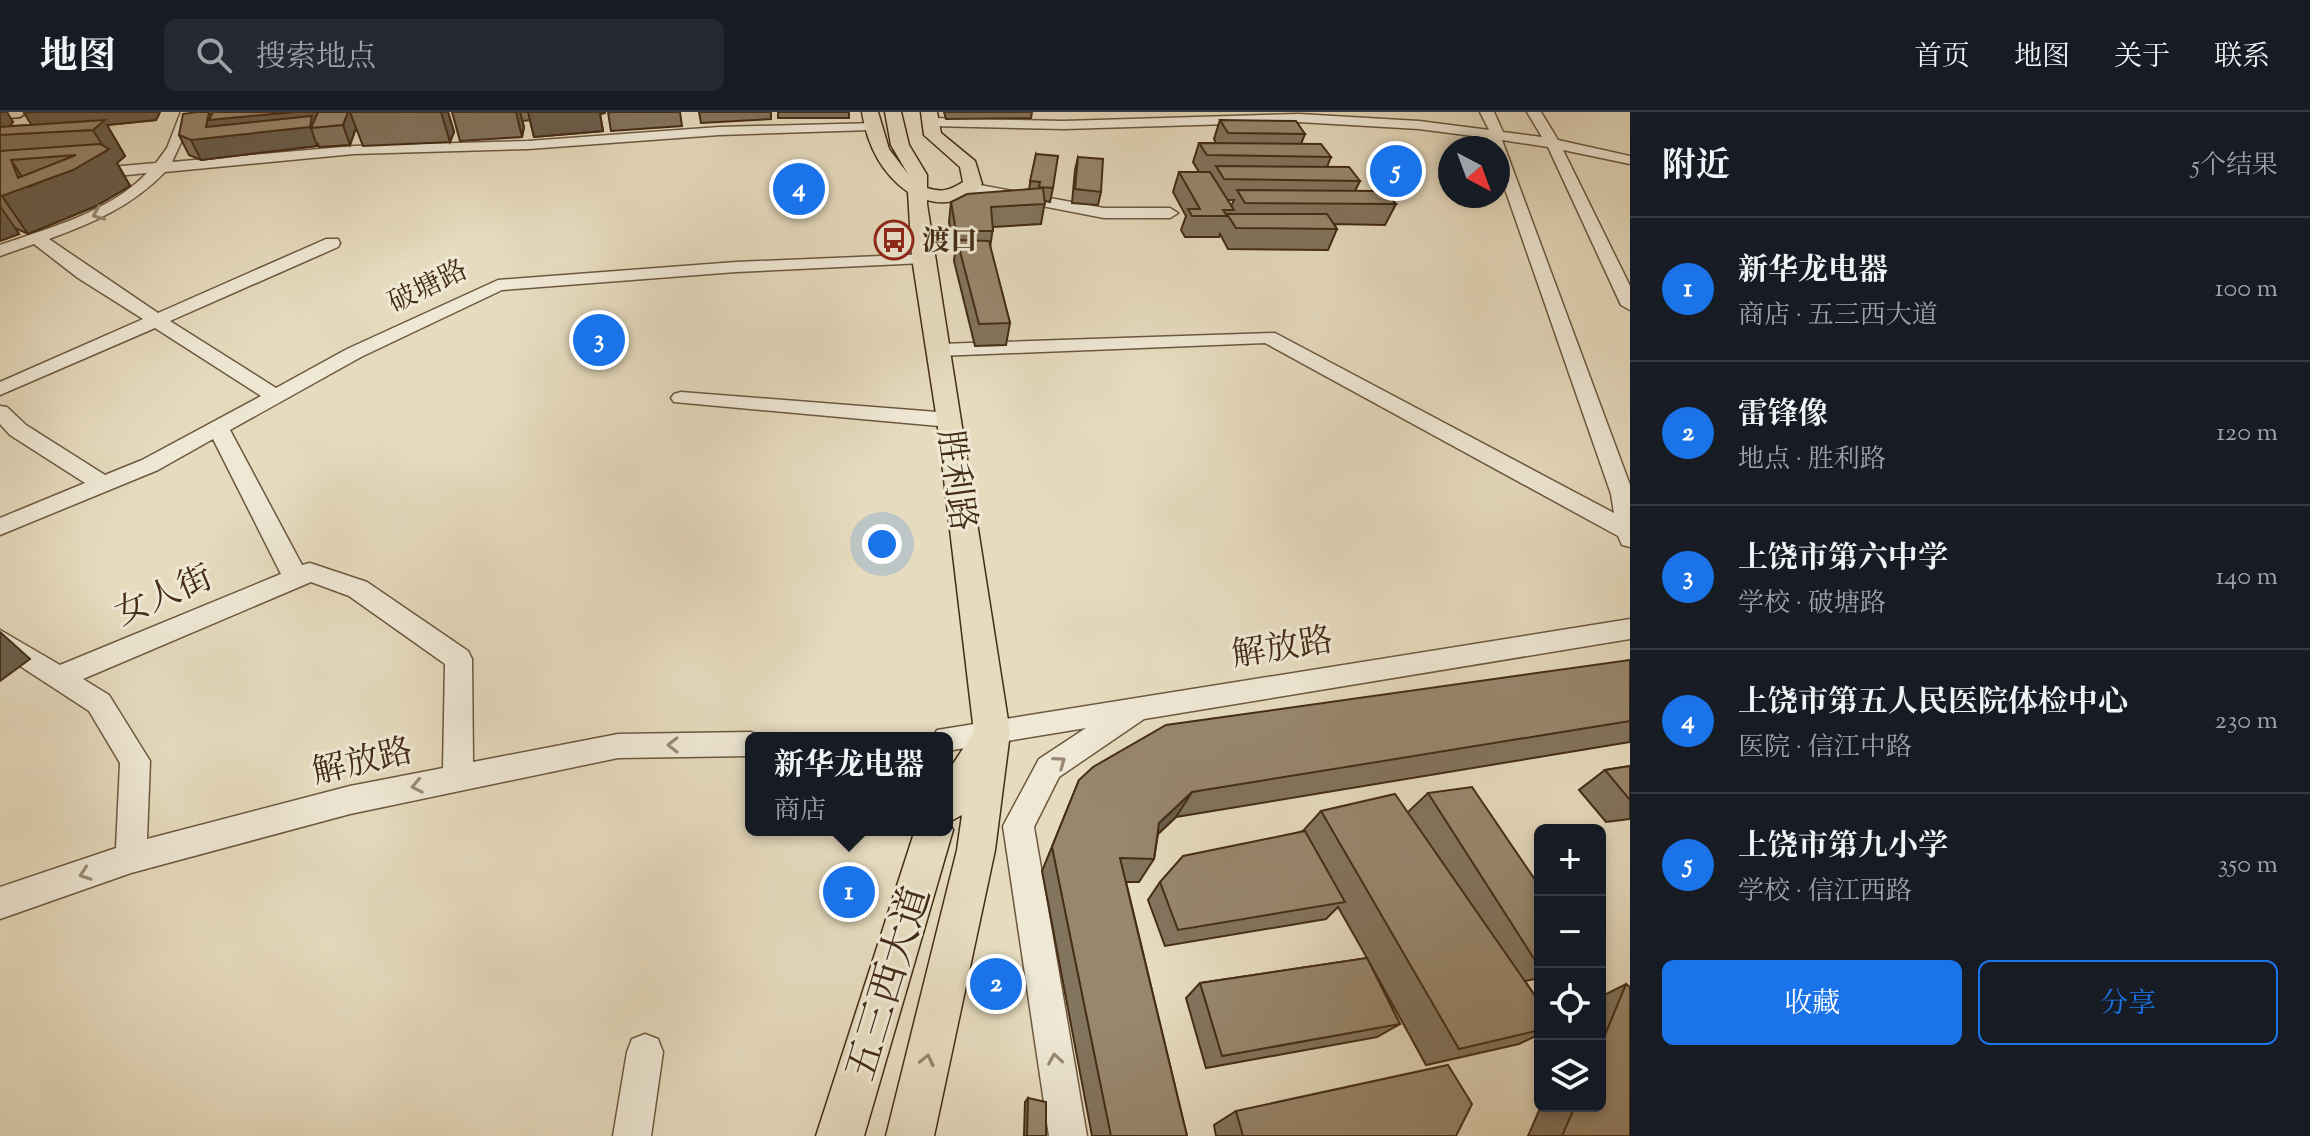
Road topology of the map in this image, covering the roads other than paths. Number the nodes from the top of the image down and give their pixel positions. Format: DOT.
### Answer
graph roads {
  1 [pos="20,112"];
  2 [pos="188,112"];
  3 [pos="773,112"];
  4 [pos="893,112"];
  5 [pos="907,112"];
  6 [pos="1487,112"];
  7 [pos="1534,112"];
  8 [pos="0,114"];
  9 [pos="1258,116"];
  10 [pos="870,119"];
  11 [pos="931,123"];
  12 [pos="779,129"];
  13 [pos="1499,135"];
  14 [pos="1553,143"];
  15 [pos="1630,160"];
  16 [pos="928,164"];
  17 [pos="161,168"];
  18 [pos="73,175"];
  19 [pos="969,182"];
  20 [pos="917,193"];
  21 [pos="946,197"];
  22 [pos="1170,213"];
  23 [pos="922,228"];
  24 [pos="36,238"];
  25 [pos="332,243"];
  26 [pos="0,251"];
  27 [pos="923,258"];
  28 [pos="1630,305"];
  29 [pos="157,321"];
  30 [pos="938,350"];
  31 [pos="0,389"];
  32 [pos="275,396"];
  33 [pos="681,398"];
  34 [pos="0,412"];
  35 [pos="950,420"];
  36 [pos="218,428"];
  37 [pos="103,484"];
  38 [pos="0,527"];
  39 [pos="1629,536"];
  40 [pos="296,578"];
  41 [pos="1630,629"];
  42 [pos="0,640"];
  43 [pos="59,677"];
  44 [pos="1143,706"];
  45 [pos="992,733"];
  46 [pos="953,738"];
  47 [pos="745,744"];
  48 [pos="458,778"];
  49 [pos="953,796"];
  50 [pos="932,836"];
  51 [pos="131,858"];
  52 [pos="0,903"];
  53 [pos="645,1052"];
  54 [pos="632,1136"];
  55 [pos="840,1136"];
  56 [pos="910,1136"];
  57 [pos="1068,1136"];
  1 -- 8 [label="main road"];
  2 -- 17 [label="street"];
  3 -- 12 [label="street"];
  4 -- 16 [label="main road"];
  5 -- 16 [label="main road"];
  6 -- 13 [label="street"];
  7 -- 14 [label="street"];
  9 -- 11 [label="street"];
  9 -- 13 [label="street"];
  10 -- 12 [label="street"];
  10 -- 20 [label="main road"];
  11 -- 19 [label="main road"];
  12 -- 17 [label="street"];
  13 -- 14 [label="street"];
  13 -- 39 [label="street"];
  14 -- 15 [label="street"];
  14 -- 28 [label="street"];
  16 -- 19 [label="main road"];
  16 -- 20 [label="main road, 胜利路"];
  17 -- 18 [label="street"];
  17 -- 24 [label="street, one-way"];
  19 -- 21 [label="main road"];
  19 -- 22 [label="street"];
  20 -- 21 [label="main road"];
  20 -- 23 [label="main road, 胜利路"];
  21 -- 23 [label="main road"];
  23 -- 27 [label="main road, 胜利路"];
  24 -- 26 [label="street"];
  24 -- 29 [label="street"];
  25 -- 29 [label="street"];
  27 -- 30 [label="main road, 胜利路"];
  27 -- 32 [label="street, 破塘路"];
  29 -- 31 [label="street"];
  29 -- 32 [label="street"];
  30 -- 35 [label="main road, 胜利路"];
  30 -- 39 [label="street"];
  32 -- 36 [label="street, 破塘路"];
  33 -- 35 [label="street"];
  34 -- 37 [label="street"];
  35 -- 45 [label="main road, 胜利路"];
  36 -- 37 [label="street, 破塘路"];
  36 -- 40 [label="street"];
  37 -- 38 [label="street, 破塘路"];
  40 -- 43 [label="street, 女人街"];
  40 -- 48 [label="street"];
  41 -- 44 [label="street, 解放路"];
  42 -- 43 [label="street"];
  43 -- 51 [label="street"];
  44 -- 45 [label="street, 解放路"];
  57 -- 44 [label="street, one-way"];
  45 -- 46 [label="street, 解放路"];
  45 -- 49 [label="main road"];
  56 -- 45 [label="main road, 五三西大道, one-way"];
  47 -- 48 [label="street, 解放路, one-way"];
  48 -- 51 [label="street, 解放路, one-way"];
  50 -- 55 [label="main road, 五三西大道"];
  51 -- 52 [label="street, 解放路, one-way"];
  53 -- 54 [label="street"];
}
